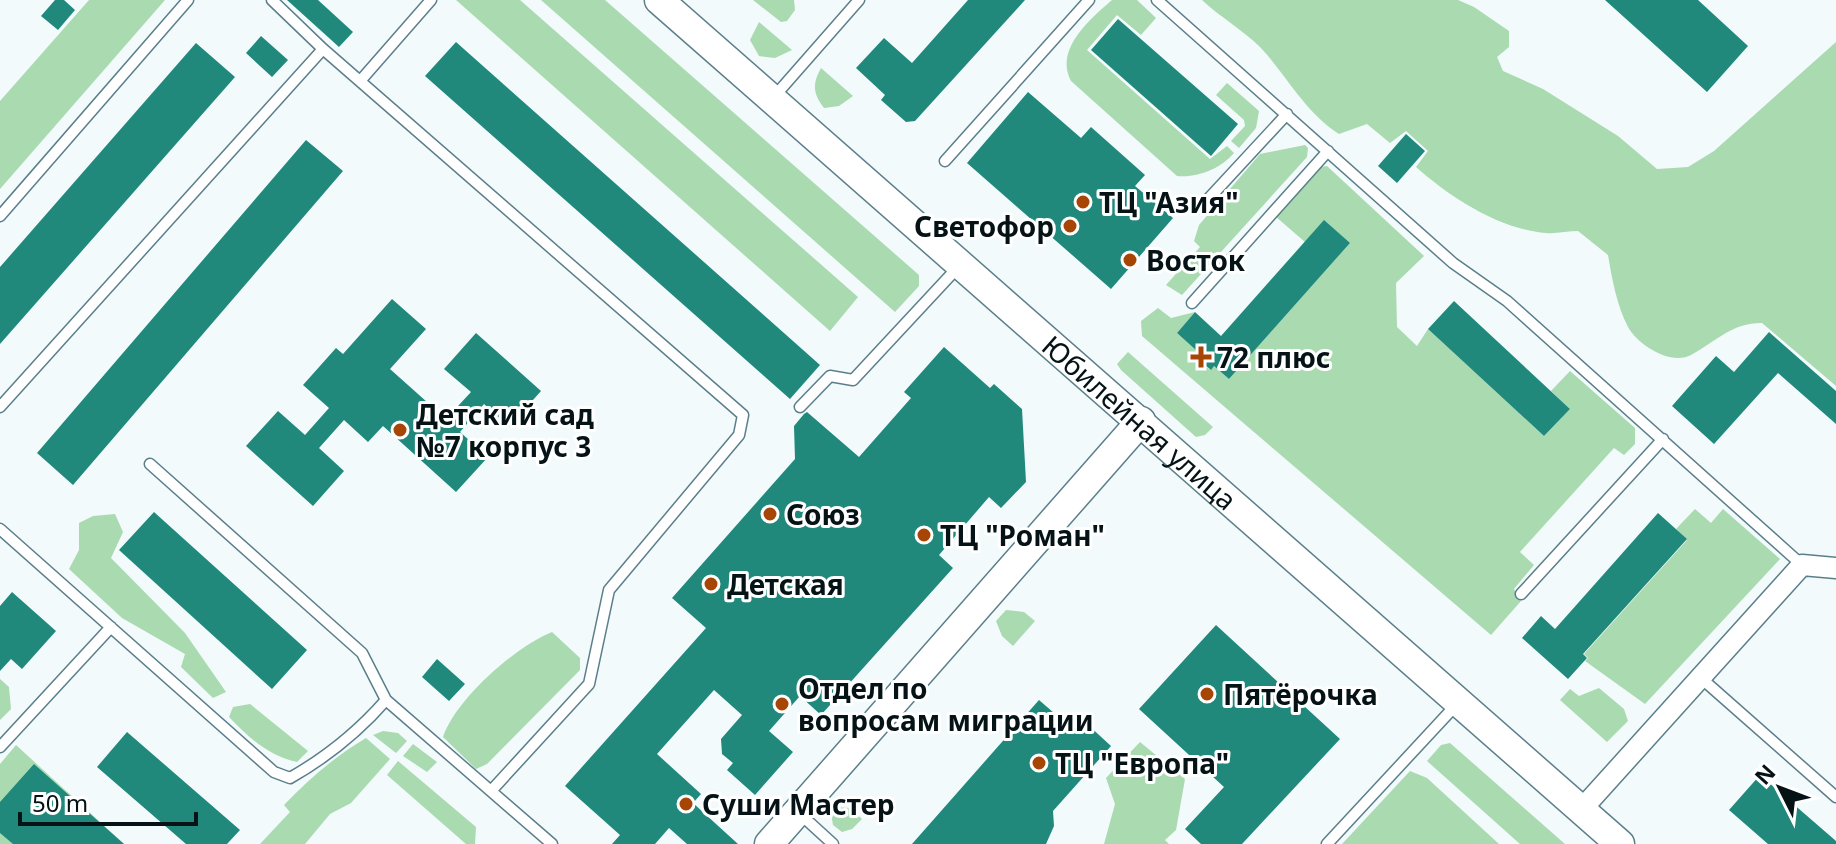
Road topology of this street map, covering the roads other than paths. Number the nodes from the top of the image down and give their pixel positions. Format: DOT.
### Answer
graph roads {
  1 [pos="188,0"];
  2 [pos="272,0"];
  3 [pos="431,0"];
  4 [pos="659,0"];
  5 [pos="859,0"];
  6 [pos="1089,0"];
  7 [pos="1157,0"];
  8 [pos="323,49"];
  9 [pos="361,80"];
  10 [pos="772,99"];
  11 [pos="1287,114"];
  12 [pos="1328,151"];
  13 [pos="945,161"];
  14 [pos="1200,208"];
  15 [pos="0,216"];
  16 [pos="961,264"];
  17 [pos="1192,303"];
  18 [pos="0,407"];
  19 [pos="800,407"];
  20 [pos="1141,421"];
  21 [pos="1663,439"];
  22 [pos="150,464"];
  23 [pos="0,529"];
  24 [pos="1802,565"];
  25 [pos="1836,568"];
  26 [pos="1521,594"];
  27 [pos="111,627"];
  28 [pos="1701,678"];
  29 [pos="386,700"];
  30 [pos="1459,702"];
  31 [pos="0,747"];
  32 [pos="491,791"];
  33 [pos="1836,797"];
  34 [pos="1581,810"];
  35 [pos="797,812"];
  36 [pos="552,844"];
  37 [pos="769,844"];
  38 [pos="833,844"];
  39 [pos="1327,844"];
  40 [pos="1620,844"];
  1 -- 15 [label="lane"];
  2 -- 8 [label="lane"];
  3 -- 9 [label="lane"];
  4 -- 10 [label="main road, Юбилейная улица"];
  5 -- 10 [label="lane"];
  6 -- 13 [label="lane"];
  7 -- 11 [label="lane"];
  8 -- 9 [label="lane"];
  8 -- 18 [label="lane"];
  9 -- 32 [label="lane"];
  10 -- 16 [label="main road, Юбилейная улица"];
  11 -- 12 [label="lane"];
  11 -- 14 [label="lane"];
  12 -- 17 [label="lane"];
  12 -- 21 [label="lane"];
  16 -- 19 [label="lane"];
  16 -- 20 [label="main road, Юбилейная улица"];
  20 -- 30 [label="main road, Юбилейная улица"];
  20 -- 35 [label="main road"];
  21 -- 24 [label="lane"];
  21 -- 26 [label="lane"];
  22 -- 29 [label="lane"];
  23 -- 27 [label="lane"];
  24 -- 25 [label="street"];
  24 -- 28 [label="street"];
  27 -- 29 [label="lane"];
  27 -- 31 [label="lane"];
  28 -- 33 [label="lane"];
  28 -- 34 [label="street"];
  29 -- 32 [label="lane"];
  30 -- 34 [label="main road, Юбилейная улица"];
  30 -- 39 [label="lane"];
  32 -- 36 [label="lane"];
  34 -- 40 [label="main road, Юбилейная улица"];
  35 -- 37 [label="main road"];
  35 -- 38 [label="lane"];
}
